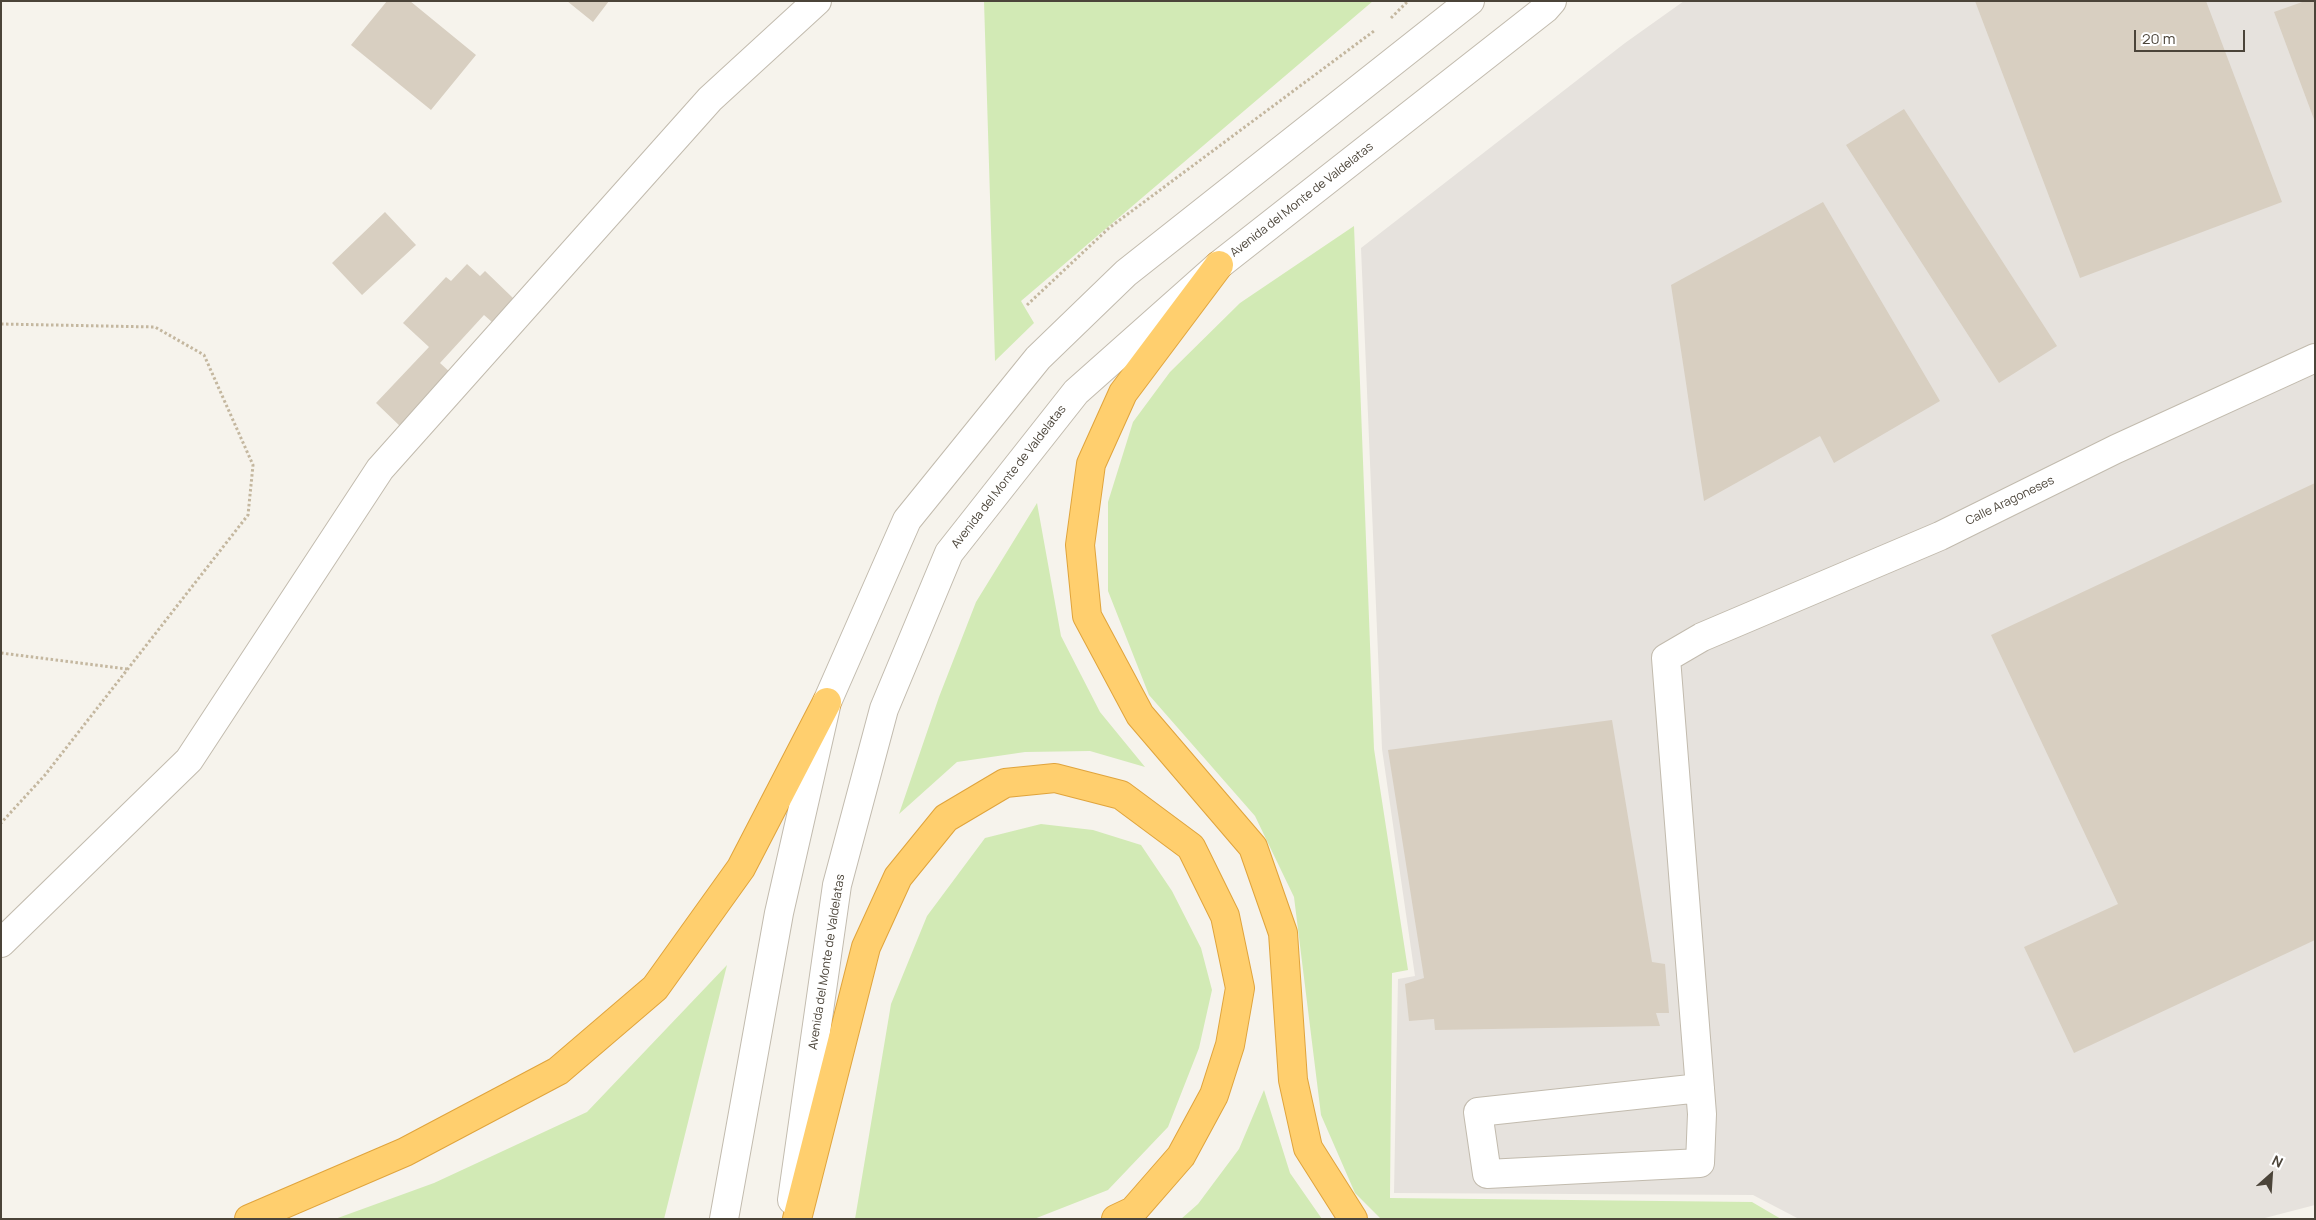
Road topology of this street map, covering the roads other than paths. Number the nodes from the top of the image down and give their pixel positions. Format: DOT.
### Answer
graph roads {
  1 [pos="818,1"];
  2 [pos="1470,1"];
  3 [pos="1552,1"];
  4 [pos="1219,265"];
  5 [pos="2315,358"];
  6 [pos="827,702"];
  7 [pos="1,943"];
  8 [pos="1700,1088"];
  9 [pos="249,1219"];
  10 [pos="724,1219"];
  11 [pos="789,1219"];
  12 [pos="797,1219"];
  13 [pos="1116,1219"];
  14 [pos="1353,1219"];
  1 -- 7 [label="street"];
  2 -- 6 [label="street"];
  3 -- 4 [label="street, Avenida del Monte de Valdelatas"];
  4 -- 11 [label="street, Avenida del Monte de Valdelatas"];
  4 -- 14 [label="highway"];
  5 -- 8 [label="street, Calle Aragoneses"];
  6 -- 9 [label="highway"];
  6 -- 10 [label="street"];
  8 -- 8 [label="street"];
  12 -- 13 [label="highway"];
}
